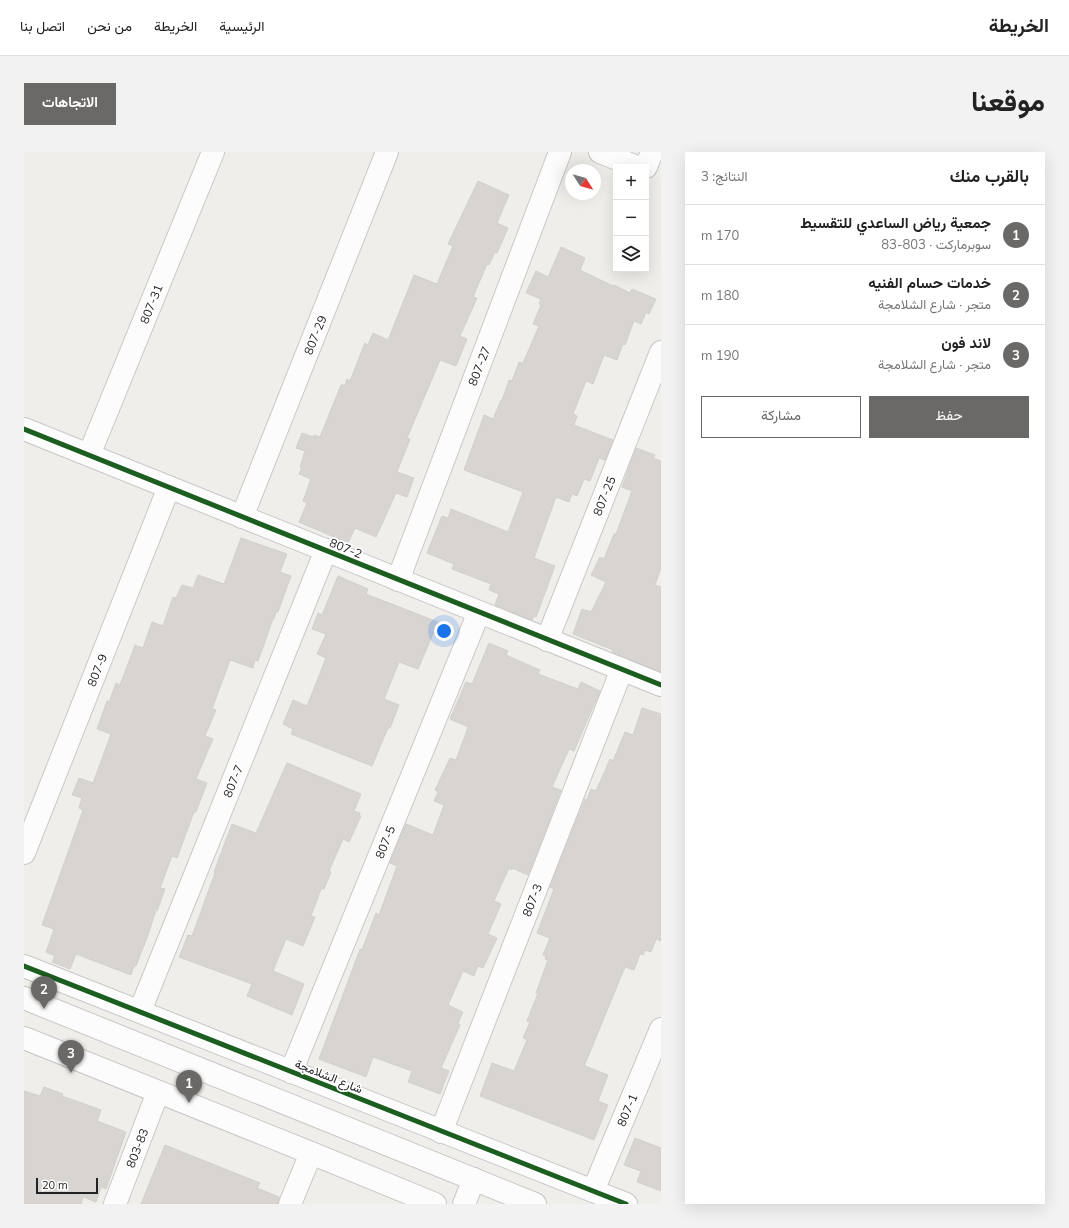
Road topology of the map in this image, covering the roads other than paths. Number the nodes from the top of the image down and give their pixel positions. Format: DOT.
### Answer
graph roads {
  1 [pos="213,152"];
  2 [pos="387,152"];
  3 [pos="560,152"];
  4 [pos="600,152"];
  5 [pos="652,152"];
  6 [pos="630,164"];
  7 [pos="648,164"];
  8 [pos="649,172"];
  9 [pos="661,177"];
  10 [pos="661,352"];
  11 [pos="24,429"];
  12 [pos="89,456"];
  13 [pos="169,487"];
  14 [pos="242,517"];
  15 [pos="326,550"];
  16 [pos="398,580"];
  17 [pos="479,612"];
  18 [pos="548,640"];
  19 [pos="622,669"];
  20 [pos="661,685"];
  21 [pos="24,853"];
  22 [pos="24,966"];
  23 [pos="24,998"];
  24 [pos="140,1011"];
  25 [pos="661,1029"];
  26 [pos="24,1038"];
  27 [pos="291,1072"];
  28 [pos="158,1092"];
  29 [pos="441,1132"];
  30 [pos="311,1153"];
  31 [pos="474,1180"];
  32 [pos="593,1191"];
  33 [pos="115,1204"];
  34 [pos="290,1204"];
  35 [pos="435,1204"];
  36 [pos="464,1204"];
  37 [pos="535,1204"];
  38 [pos="626,1204"];
  1 -- 12 [label="street, 807-31"];
  2 -- 14 [label="street, 807-29"];
  3 -- 16 [label="street, 807-27"];
  4 -- 6 [label="street"];
  5 -- 7 [label="street"];
  8 -- 9 [label="street"];
  10 -- 18 [label="street, 807-25"];
  11 -- 12 [label="street, 807-2"];
  12 -- 13 [label="street, 807-2"];
  13 -- 14 [label="street, 807-2"];
  13 -- 21 [label="street, 807-9"];
  14 -- 15 [label="street, 807-2"];
  15 -- 16 [label="street, 807-2"];
  15 -- 24 [label="street, 807-7"];
  16 -- 17 [label="street, 807-2"];
  17 -- 18 [label="street, 807-2"];
  17 -- 27 [label="street, 807-5"];
  18 -- 19 [label="street, 807-2"];
  19 -- 20 [label="street, 807-2"];
  19 -- 29 [label="street, 807-3"];
  22 -- 24 [label="street, شارع الشلامجة"];
  23 -- 31 [label="street"];
  24 -- 27 [label="street, شارع الشلامجة"];
  25 -- 32 [label="street, 807-1"];
  26 -- 28 [label="street"];
  27 -- 29 [label="street, شارع الشلامجة"];
  28 -- 30 [label="street"];
  28 -- 33 [label="street, 803-83"];
  29 -- 32 [label="street, شارع الشلامجة"];
  30 -- 34 [label="street"];
  30 -- 35 [label="street"];
  31 -- 36 [label="street"];
  31 -- 37 [label="street"];
  32 -- 38 [label="street, شارع الشلامجة"];
}
